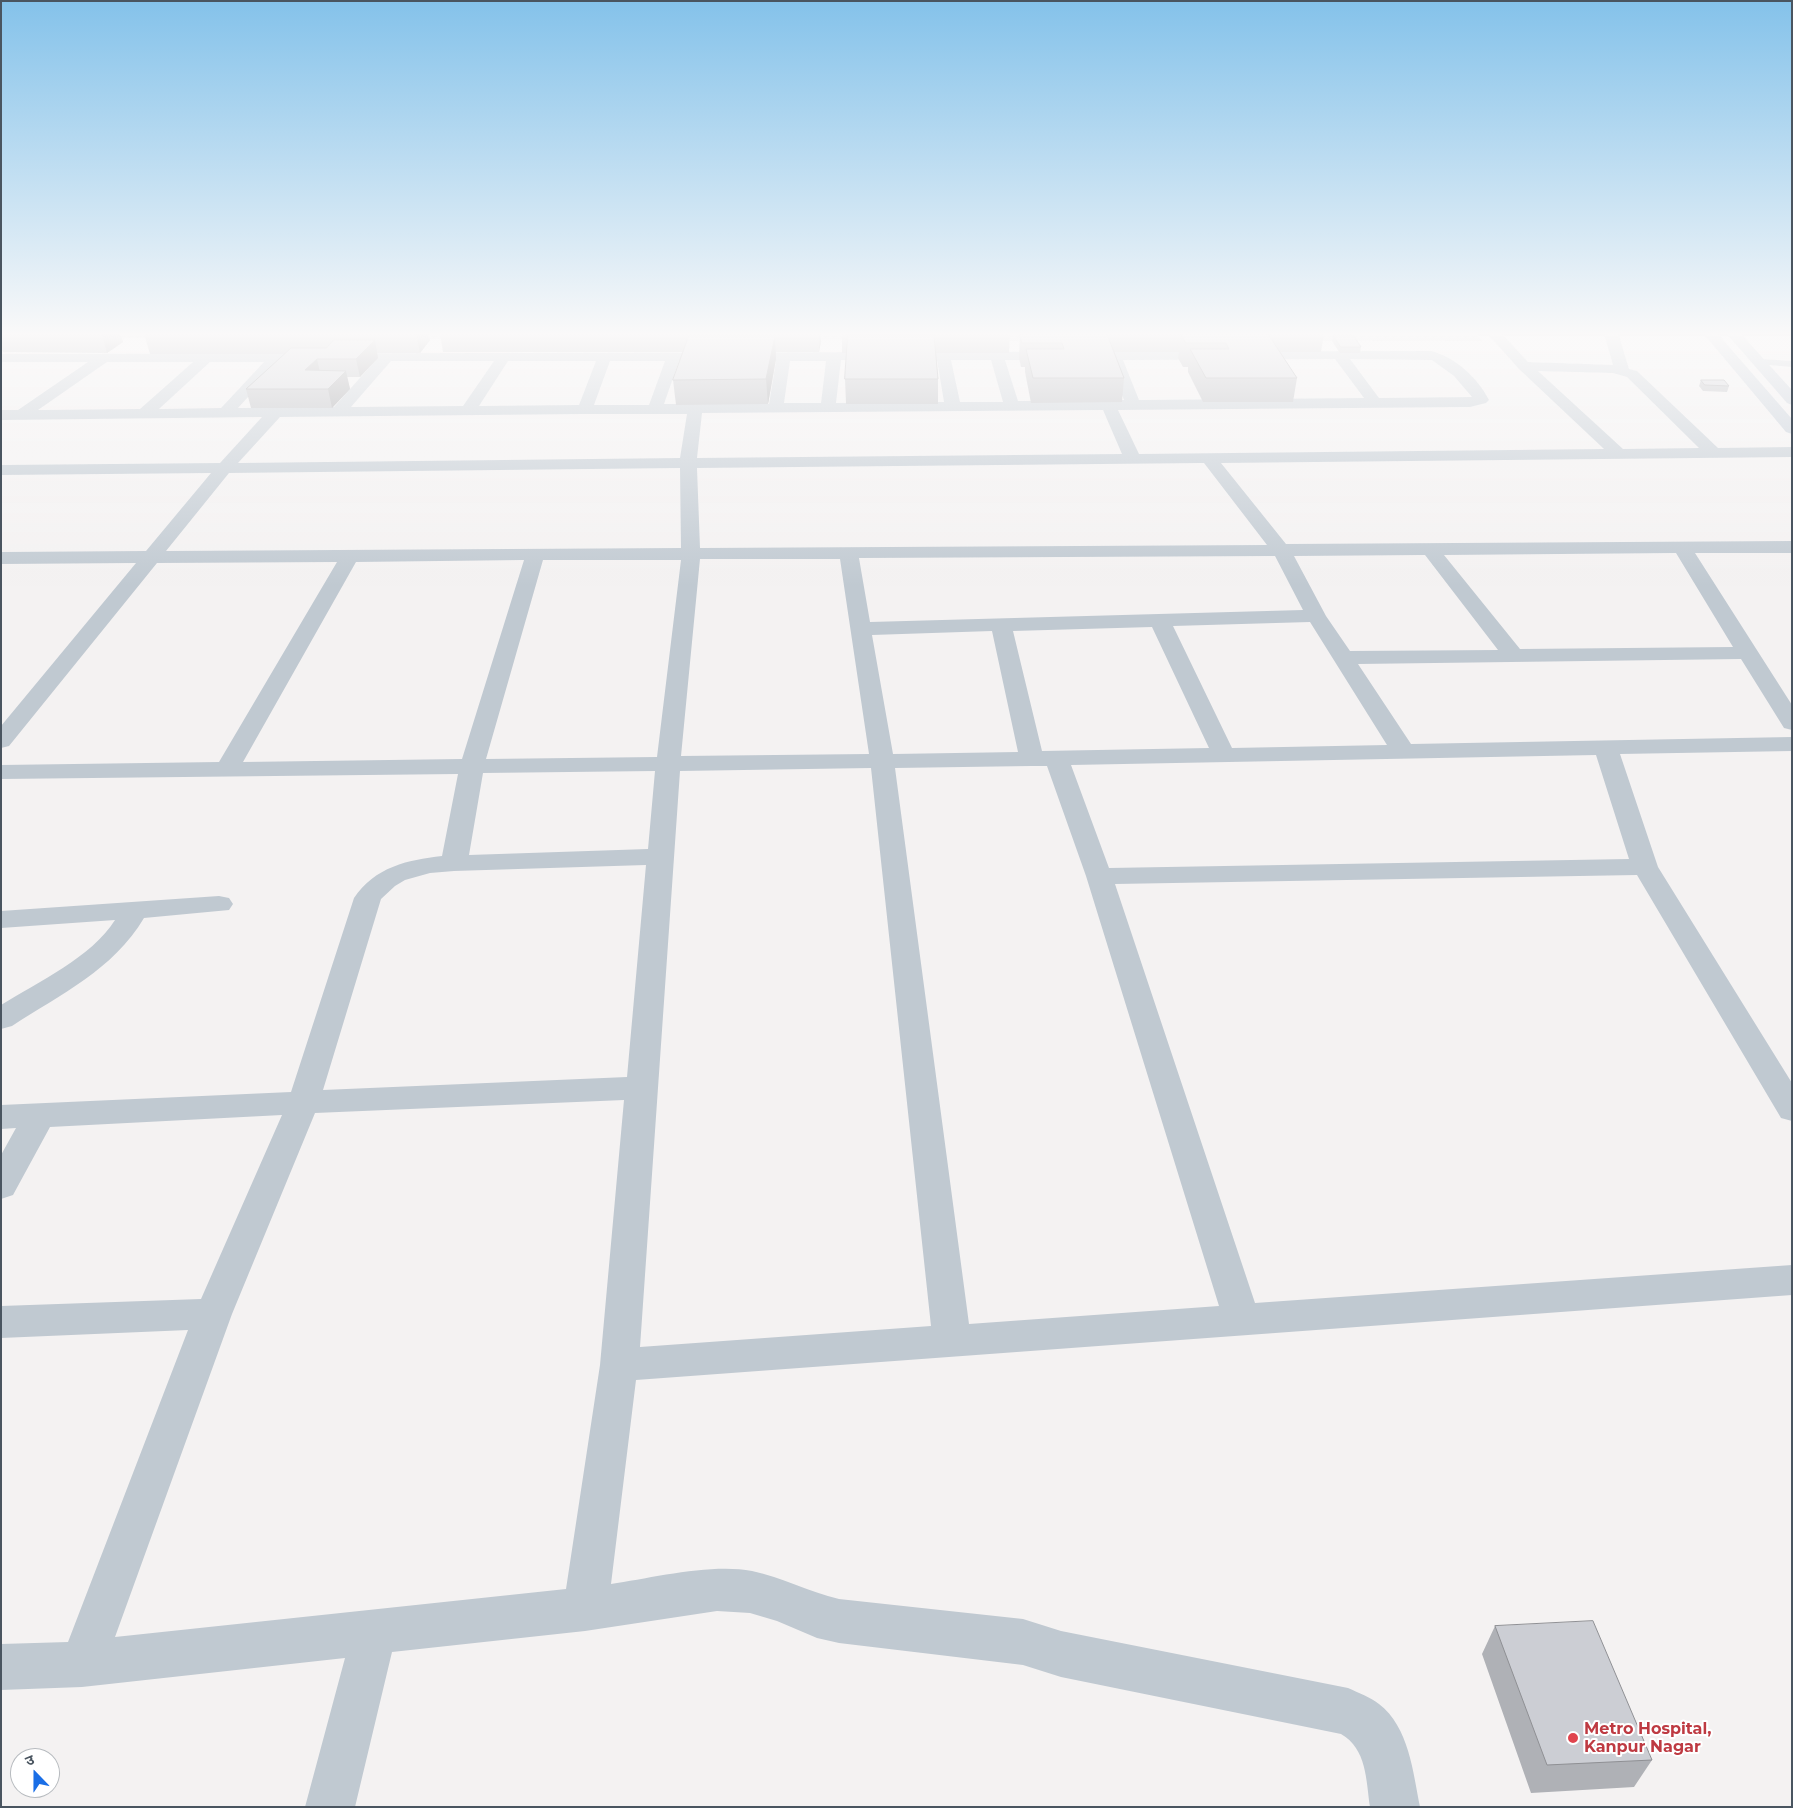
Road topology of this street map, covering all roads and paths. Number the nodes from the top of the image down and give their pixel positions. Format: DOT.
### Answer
graph roads {
  1 [pos="271,417"];
  2 [pos="694,417"];
  3 [pos="1114,417"];
  4 [pos="1579,417"];
  5 [pos="1677,417"];
  6 [pos="1782,417"];
  7 [pos="1792,429"];
  8 [pos="1792,452"];
  9 [pos="1715,454"];
  10 [pos="1620,455"];
  11 [pos="1134,459"];
  12 [pos="1214,464"];
  13 [pos="1792,467"];
  14 [pos="688,469"];
  15 [pos="1,470"];
  16 [pos="219,474"];
  17 [pos="1,482"];
  18 [pos="1792,547"];
  19 [pos="1682,548"];
  20 [pos="1430,549"];
  21 [pos="1281,550"];
  22 [pos="849,552"];
  23 [pos="535,554"];
  24 [pos="691,554"];
  25 [pos="350,556"];
  26 [pos="152,557"];
  27 [pos="1,558"];
  28 [pos="1316,616"];
  29 [pos="1160,621"];
  30 [pos="1001,625"];
  31 [pos="861,629"];
  32 [pos="1748,653"];
  33 [pos="1514,656"];
  34 [pos="1344,658"];
  35 [pos="1792,723"];
  36 [pos="1,740"];
  37 [pos="1792,744"];
  38 [pos="1606,748"];
  39 [pos="1404,752"];
  40 [pos="1224,755"];
  41 [pos="1044,758"];
  42 [pos="882,761"];
  43 [pos="668,764"];
  44 [pos="472,766"];
  45 [pos="227,769"];
  46 [pos="1,772"];
  47 [pos="660,857"];
  48 [pos="454,863"];
  49 [pos="1645,867"];
  50 [pos="1099,876"];
  51 [pos="219,904"];
  52 [pos="135,910"];
  53 [pos="1,920"];
  54 [pos="1,1020"];
  55 [pos="641,1088"];
  56 [pos="303,1104"];
  57 [pos="1792,1110"];
  58 [pos="40,1116"];
  59 [pos="1,1117"];
  60 [pos="1,1186"];
  61 [pos="1792,1280"];
  62 [pos="213,1314"];
  63 [pos="1242,1320"];
  64 [pos="1,1322"];
  65 [pos="952,1341"];
  66 [pos="619,1365"];
  67 [pos="585,1609"];
  68 [pos="374,1634"];
  69 [pos="82,1664"];
  70 [pos="1,1667"];
  71 [pos="330,1807"];
  72 [pos="1395,1807"];
  1 -- 16 [label="street"];
  2 -- 14 [label="street"];
  3 -- 11 [label="street"];
  4 -- 10 [label="street"];
  5 -- 9 [label="street"];
  6 -- 7 [label="main road"];
  8 -- 9 [label="street"];
  9 -- 10 [label="street"];
  10 -- 12 [label="street"];
  11 -- 12 [label="street"];
  11 -- 14 [label="street"];
  12 -- 13 [label="street"];
  12 -- 14 [label="street"];
  12 -- 21 [label="street"];
  14 -- 16 [label="street"];
  14 -- 24 [label="street"];
  15 -- 16 [label="street"];
  16 -- 17 [label="street"];
  16 -- 26 [label="street"];
  18 -- 19 [label="street"];
  19 -- 20 [label="street"];
  19 -- 32 [label="street"];
  20 -- 21 [label="street"];
  20 -- 33 [label="street"];
  21 -- 22 [label="street"];
  21 -- 28 [label="street"];
  22 -- 24 [label="street"];
  22 -- 31 [label="street"];
  23 -- 24 [label="street"];
  23 -- 25 [label="street"];
  23 -- 44 [label="street"];
  24 -- 43 [label="street"];
  25 -- 26 [label="street"];
  25 -- 45 [label="street"];
  26 -- 27 [label="street"];
  26 -- 36 [label="street"];
  28 -- 29 [label="street"];
  28 -- 34 [label="street"];
  29 -- 30 [label="street"];
  29 -- 40 [label="street"];
  30 -- 31 [label="street"];
  30 -- 41 [label="street"];
  31 -- 42 [label="street"];
  32 -- 33 [label="street"];
  32 -- 35 [label="street"];
  33 -- 34 [label="street"];
  34 -- 39 [label="street"];
  37 -- 38 [label="street"];
  38 -- 39 [label="street"];
  38 -- 49 [label="street"];
  39 -- 40 [label="street"];
  40 -- 41 [label="street"];
  41 -- 42 [label="street"];
  41 -- 50 [label="street"];
  42 -- 43 [label="street"];
  42 -- 65 [label="street"];
  43 -- 44 [label="street"];
  43 -- 47 [label="street"];
  44 -- 45 [label="street"];
  44 -- 48 [label="street"];
  45 -- 46 [label="street"];
  47 -- 48 [label="street"];
  47 -- 55 [label="street"];
  48 -- 56 [label="street"];
  49 -- 50 [label="street"];
  49 -- 57 [label="street"];
  50 -- 63 [label="street"];
  51 -- 52 [label="street"];
  52 -- 53 [label="street"];
  52 -- 54 [label="street"];
  55 -- 56 [label="street"];
  55 -- 66 [label="street"];
  56 -- 58 [label="street"];
  56 -- 62 [label="street"];
  58 -- 59 [label="street"];
  58 -- 60 [label="street"];
  61 -- 63 [label="street"];
  62 -- 64 [label="street"];
  62 -- 69 [label="street"];
  63 -- 65 [label="street"];
  65 -- 66 [label="street"];
  66 -- 67 [label="street"];
  67 -- 68 [label="street"];
  67 -- 72 [label="street"];
  68 -- 69 [label="street"];
  68 -- 71 [label="street"];
  69 -- 70 [label="street"];
}
